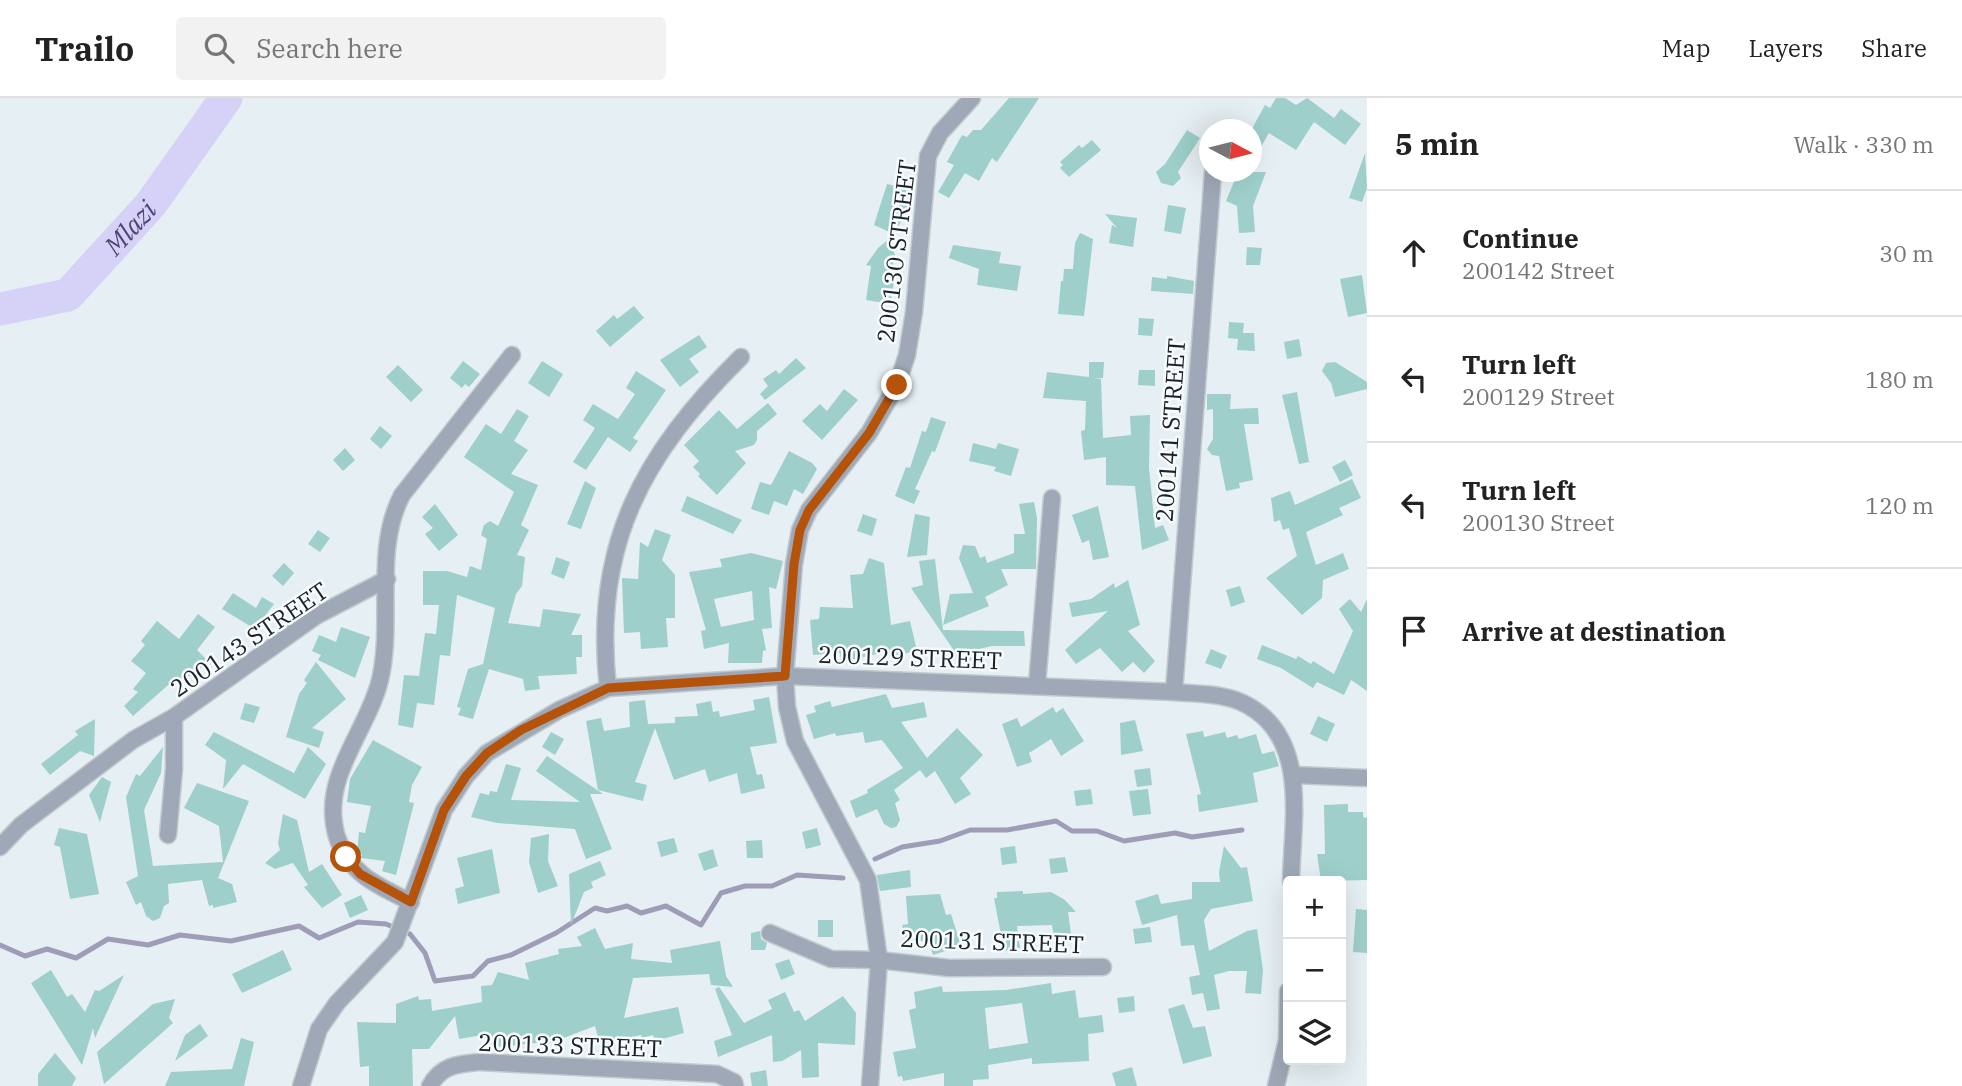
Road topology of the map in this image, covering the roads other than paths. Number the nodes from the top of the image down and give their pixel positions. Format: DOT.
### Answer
graph roads {
  1 [pos="972,98"];
  2 [pos="1212,182"];
  3 [pos="512,355"];
  4 [pos="741,357"];
  5 [pos="1052,498"];
  6 [pos="387,579"];
  7 [pos="785,676"];
  8 [pos="1037,685"];
  9 [pos="608,688"];
  10 [pos="1174,692"];
  11 [pos="174,717"];
  12 [pos="1293,775"];
  13 [pos="1367,778"];
  14 [pos="168,835"];
  15 [pos="0,847"];
  16 [pos="1291,876"];
  17 [pos="408,908"];
  18 [pos="770,933"];
  19 [pos="879,960"];
  20 [pos="1103,967"];
  21 [pos="1288,1002"];
  22 [pos="301,1086"];
  23 [pos="430,1086"];
  24 [pos="735,1086"];
  25 [pos="870,1086"];
  26 [pos="1276,1086"];
  1 -- 7 [label="street, 200130 STREET"];
  2 -- 10 [label="street, 200141 STREET"];
  3 -- 6 [label="street"];
  4 -- 9 [label="street"];
  5 -- 8 [label="street"];
  6 -- 11 [label="street, 200143 STREET"];
  6 -- 17 [label="street"];
  7 -- 8 [label="street, 200129 STREET"];
  7 -- 9 [label="street, 200129 STREET"];
  7 -- 19 [label="street, 200130 STREET"];
  8 -- 10 [label="street, 200129 STREET"];
  9 -- 17 [label="street, 200129 STREET"];
  10 -- 12 [label="street, 200129 STREET"];
  11 -- 14 [label="street, 200143 STREET"];
  11 -- 15 [label="street, 200143 STREET"];
  12 -- 13 [label="street"];
  12 -- 16 [label="street, 200129 STREET"];
  17 -- 22 [label="street, 200129 STREET"];
  18 -- 19 [label="street, 200131 STREET"];
  19 -- 20 [label="street, 200131 STREET"];
  19 -- 25 [label="street, 200130 STREET"];
  21 -- 26 [label="street"];
  23 -- 24 [label="street, 200133 STREET"];
}
